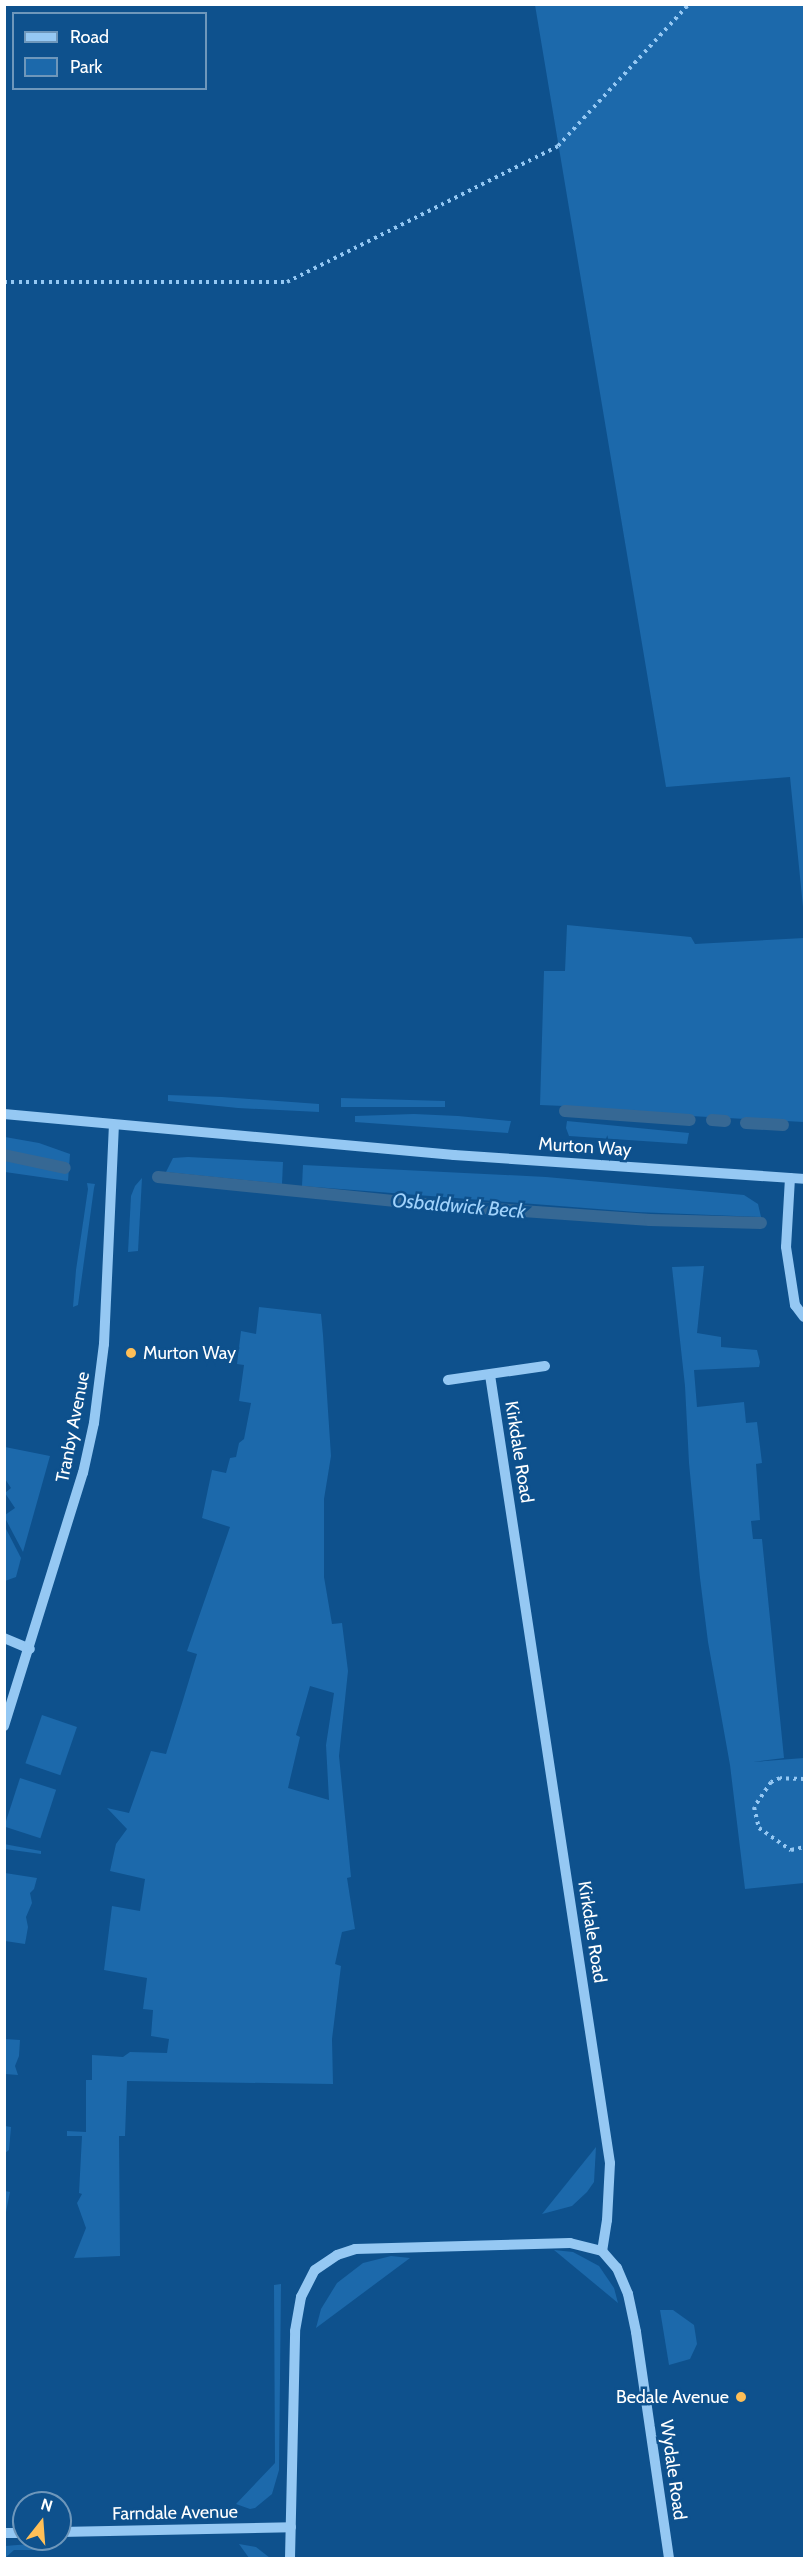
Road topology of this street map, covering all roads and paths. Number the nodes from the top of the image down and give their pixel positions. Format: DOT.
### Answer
graph roads {
  1 [pos="690,4"];
  2 [pos="4,282"];
  3 [pos="4,1114"];
  4 [pos="114,1125"];
  5 [pos="790,1178"];
  6 [pos="804,1179"];
  7 [pos="804,1317"];
  8 [pos="545,1366"];
  9 [pos="490,1375"];
  10 [pos="448,1380"];
  11 [pos="4,1638"];
  12 [pos="30,1649"];
  13 [pos="4,1726"];
  14 [pos="804,1779"];
  15 [pos="804,1847"];
  16 [pos="602,2251"];
  17 [pos="291,2527"];
  18 [pos="72,2532"];
  19 [pos="290,2559"];
  20 [pos="669,2559"];
  1 -- 2 [label="path"];
  3 -- 4 [label="street, Murton Way"];
  4 -- 5 [label="street, Murton Way"];
  4 -- 12 [label="street, Tranby Avenue"];
  5 -- 6 [label="street, Murton Way"];
  5 -- 7 [label="street"];
  8 -- 9 [label="street"];
  9 -- 10 [label="street"];
  9 -- 16 [label="street, Kirkdale Road"];
  11 -- 12 [label="street"];
  12 -- 13 [label="street, Tranby Avenue"];
  14 -- 15 [label="path"];
  16 -- 17 [label="street"];
  16 -- 20 [label="street, Wydale Road"];
  17 -- 18 [label="street, Farndale Avenue"];
  17 -- 19 [label="street"];
}
